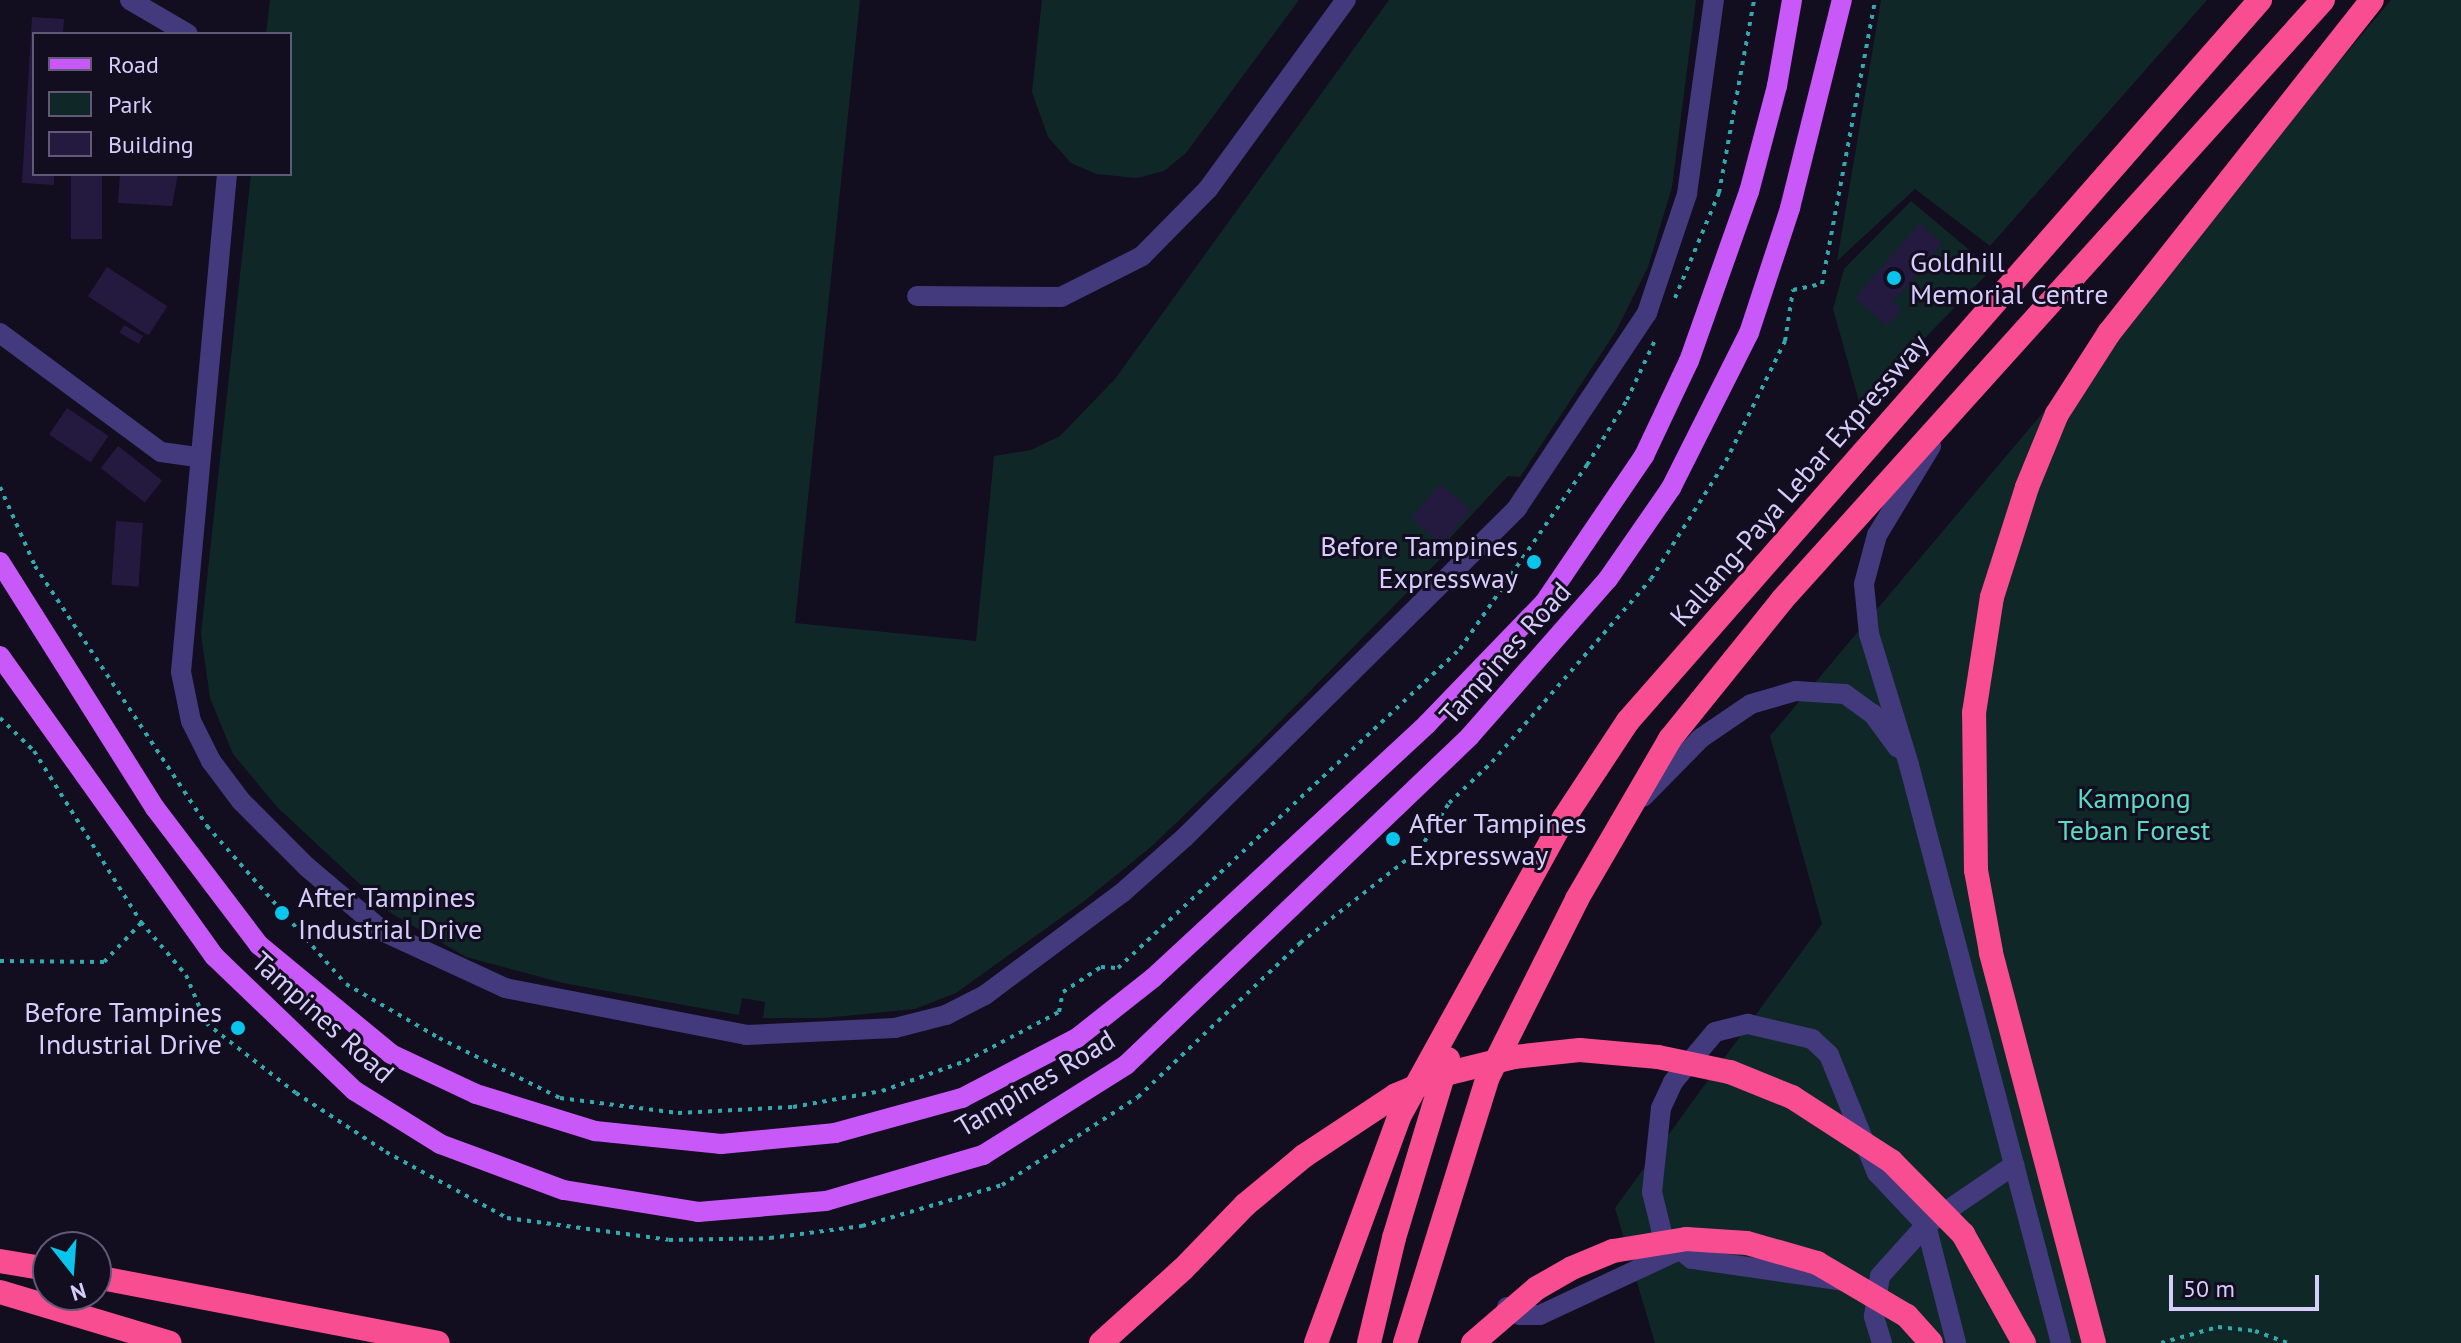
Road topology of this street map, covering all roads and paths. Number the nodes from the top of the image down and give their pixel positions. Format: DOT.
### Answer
graph roads {
  1 [pos="130,0"];
  2 [pos="1346,0"];
  3 [pos="1714,0"];
  4 [pos="1754,0"];
  5 [pos="1792,0"];
  6 [pos="1842,0"];
  7 [pos="1875,0"];
  8 [pos="2260,0"];
  9 [pos="2323,0"];
  10 [pos="2372,0"];
  11 [pos="185,32"];
  12 [pos="227,176"];
  13 [pos="917,296"];
  14 [pos="1673,302"];
  15 [pos="1660,330"];
  16 [pos="0,333"];
  17 [pos="1946,420"];
  18 [pos="197,457"];
  19 [pos="0,487"];
  20 [pos="0,562"];
  21 [pos="0,656"];
  22 [pos="0,718"];
  23 [pos="1492,762"];
  24 [pos="1909,765"];
  25 [pos="1630,810"];
  26 [pos="141,922"];
  27 [pos="0,961"];
  28 [pos="1466,999"];
  29 [pos="296,1093"];
  30 [pos="2014,1165"];
  31 [pos="1926,1225"];
  32 [pos="1677,1251"];
  33 [pos="0,1261"];
  34 [pos="32,1266"];
  35 [pos="112,1280"];
  36 [pos="1877,1286"];
  37 [pos="0,1292"];
  38 [pos="1507,1307"];
  39 [pos="1370,1338"];
  40 [pos="1406,1339"];
  41 [pos="170,1343"];
  42 [pos="438,1343"];
  43 [pos="1101,1343"];
  44 [pos="1316,1343"];
  45 [pos="1473,1343"];
  46 [pos="1882,1343"];
  47 [pos="1931,1343"];
  48 [pos="1956,1343"];
  49 [pos="2024,1343"];
  50 [pos="2061,1343"];
  51 [pos="2094,1343"];
  52 [pos="2161,1343"];
  53 [pos="2288,1343"];
  1 -- 11 [label="lane"];
  2 -- 13 [label="lane"];
  3 -- 18 [label="lane"];
  4 -- 14 [label="path"];
  5 -- 20 [label="main road, Tampines Road"];
  6 -- 21 [label="main road, Tampines Road"];
  7 -- 23 [label="path"];
  8 -- 28 [label="highway, Kallang-Paya Lebar Expressway"];
  9 -- 17 [label="highway"];
  10 -- 51 [label="highway"];
  12 -- 18 [label="lane"];
  15 -- 19 [label="path"];
  16 -- 18 [label="lane"];
  17 -- 24 [label="lane"];
  17 -- 25 [label="highway"];
  22 -- 26 [label="path"];
  24 -- 25 [label="lane"];
  24 -- 30 [label="lane"];
  25 -- 40 [label="highway"];
  26 -- 27 [label="path"];
  26 -- 29 [label="path"];
  28 -- 39 [label="highway"];
  28 -- 44 [label="highway"];
  30 -- 31 [label="lane"];
  30 -- 50 [label="lane"];
  31 -- 32 [label="lane"];
  31 -- 36 [label="lane"];
  31 -- 48 [label="lane"];
  32 -- 36 [label="lane"];
  32 -- 38 [label="lane"];
  33 -- 34 [label="highway"];
  35 -- 42 [label="highway"];
  36 -- 46 [label="lane"];
  37 -- 41 [label="highway"];
  43 -- 49 [label="highway, bridge"];
  45 -- 47 [label="highway, bridge"];
  52 -- 53 [label="path"];
}
